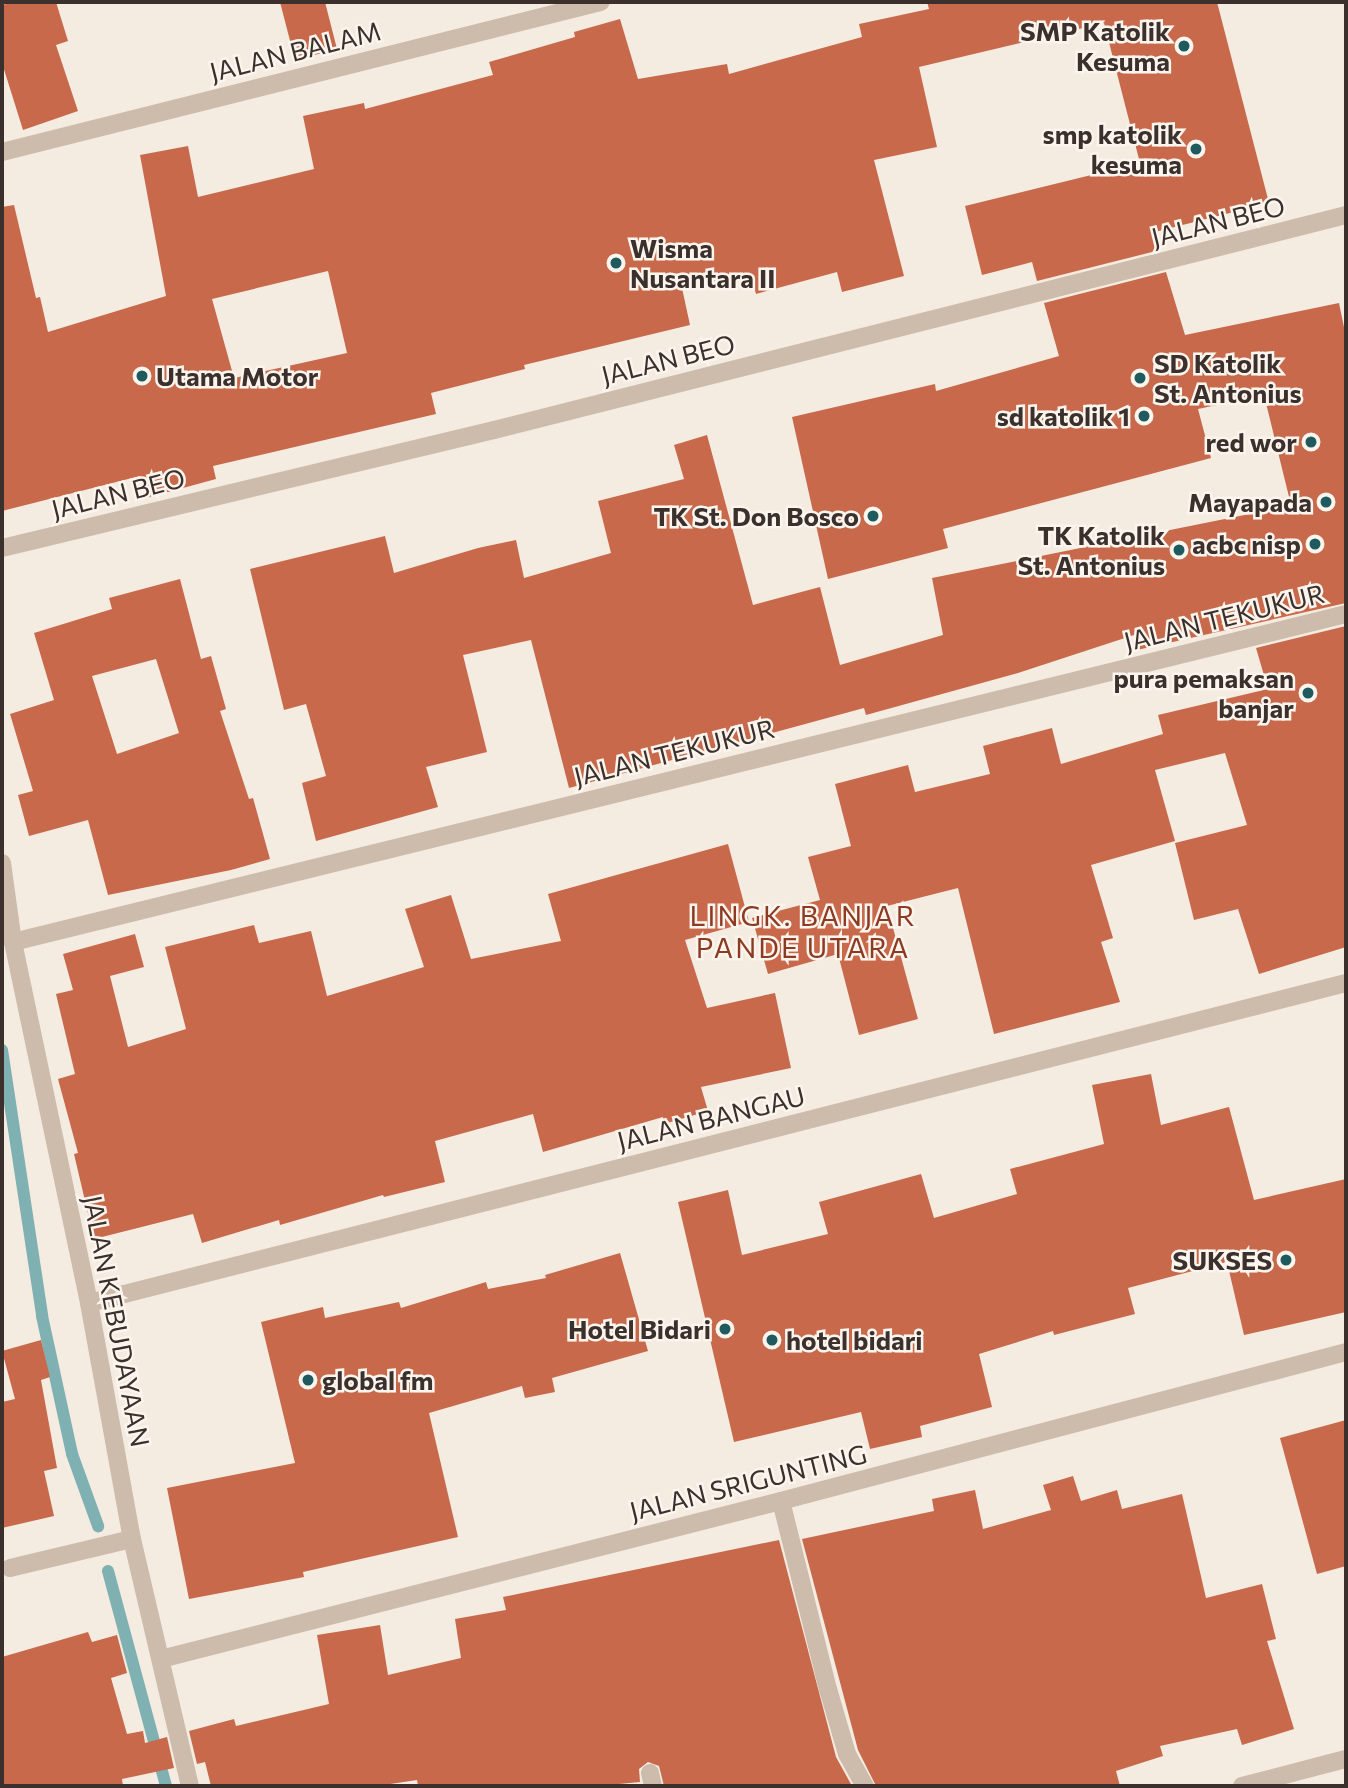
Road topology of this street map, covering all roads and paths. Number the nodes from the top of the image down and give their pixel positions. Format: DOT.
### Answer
graph roads {
  1 [pos="601,2"];
  2 [pos="2,152"];
  3 [pos="1346,215"];
  4 [pos="2,548"];
  5 [pos="1346,614"];
  6 [pos="2,863"];
  7 [pos="13,942"];
  8 [pos="1346,983"];
  9 [pos="89,1303"];
  10 [pos="1346,1352"];
  11 [pos="781,1501"];
  12 [pos="132,1539"];
  13 [pos="10,1569"];
  14 [pos="161,1659"];
  15 [pos="1346,1759"];
  16 [pos="190,1786"];
  17 [pos="864,1786"];
  18 [pos="1242,1786"];
  1 -- 2 [label="street, JALAN BALAM"];
  3 -- 4 [label="street, JALAN BEO"];
  5 -- 7 [label="street, JALAN TEKUKUR"];
  6 -- 7 [label="street, JALAN KEBUDAYAAN"];
  7 -- 9 [label="street, JALAN KEBUDAYAAN"];
  8 -- 9 [label="street, JALAN BANGAU"];
  9 -- 12 [label="street, JALAN KEBUDAYAAN"];
  10 -- 11 [label="street, JALAN SRIGUNTING"];
  11 -- 14 [label="street, JALAN SRIGUNTING"];
  11 -- 17 [label="street"];
  12 -- 13 [label="street"];
  12 -- 14 [label="street, JALAN KEBUDAYAAN"];
  14 -- 16 [label="street, JALAN KEBUDAYAAN"];
  15 -- 18 [label="street"];
}
